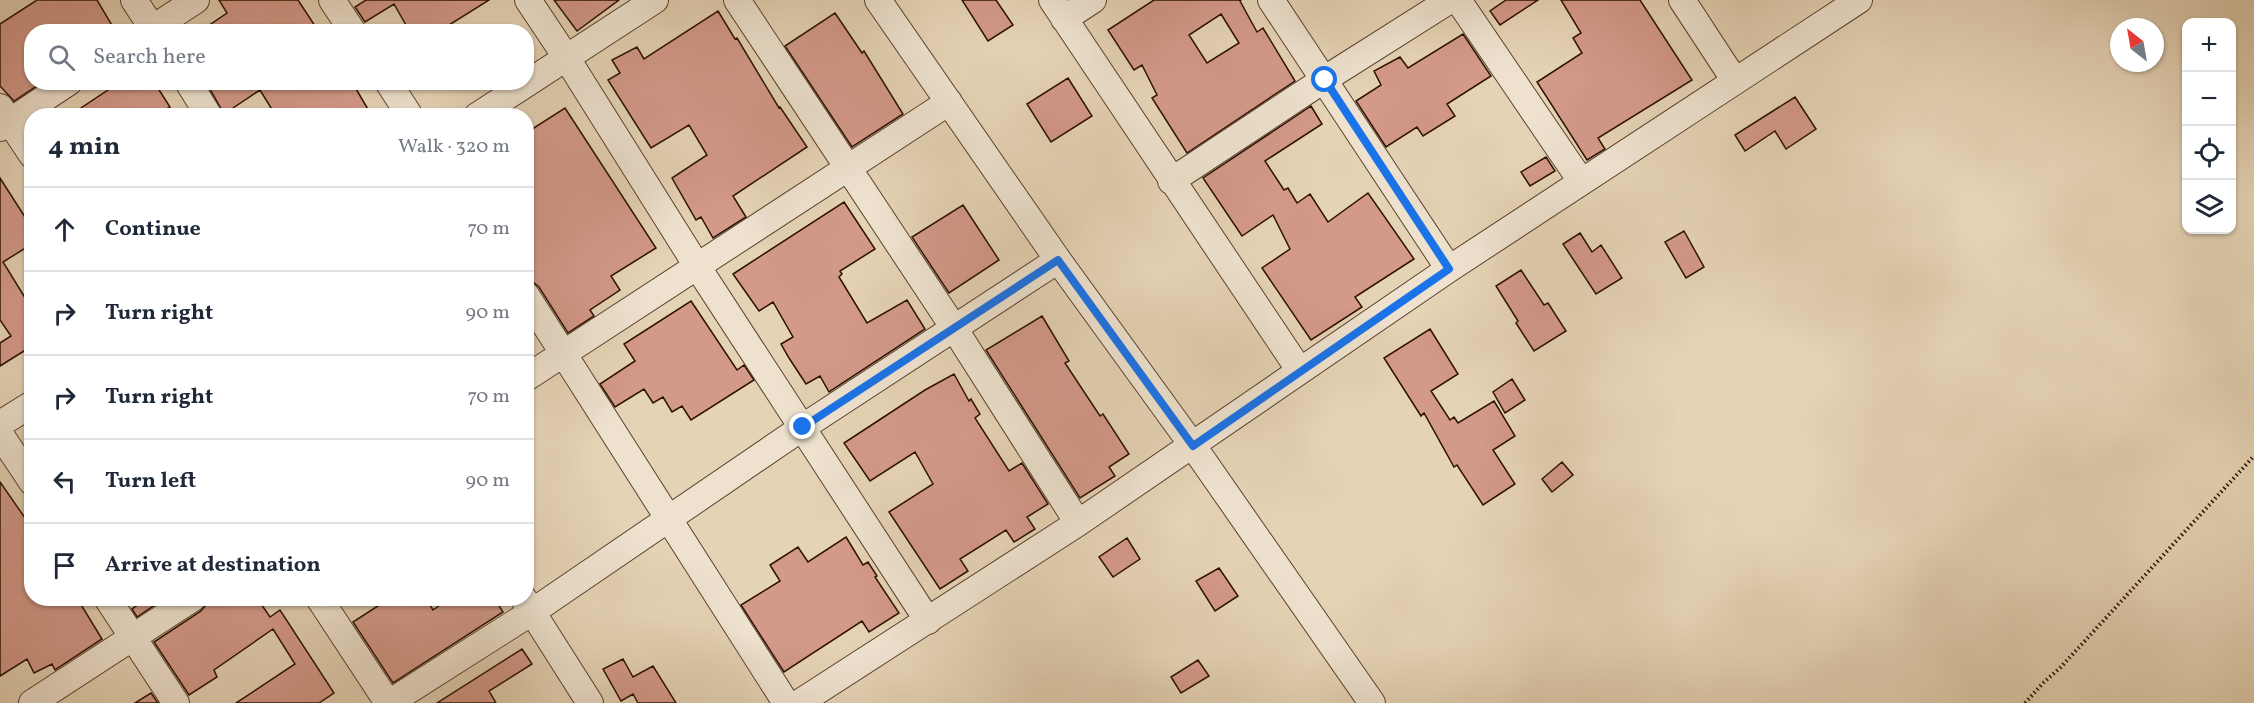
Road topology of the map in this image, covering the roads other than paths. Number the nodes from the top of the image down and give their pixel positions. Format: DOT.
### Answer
graph roads {
  1 [pos="134,0"];
  2 [pos="196,0"];
  3 [pos="332,0"];
  4 [pos="528,0"];
  5 [pos="655,0"];
  6 [pos="737,0"];
  7 [pos="878,0"];
  8 [pos="1094,0"];
  9 [pos="1271,0"];
  10 [pos="1450,0"];
  11 [pos="1458,0"];
  12 [pos="1682,0"];
  13 [pos="1859,0"];
  14 [pos="1058,9"];
  15 [pos="148,24"];
  16 [pos="160,24"];
  17 [pos="348,24"];
  18 [pos="566,57"];
  19 [pos="534,78"];
  20 [pos="1325,80"];
  21 [pos="1735,81"];
  22 [pos="55,90"];
  23 [pos="193,90"];
  24 [pos="392,90"];
  25 [pos="516,90"];
  26 [pos="950,102"];
  27 [pos="204,108"];
  28 [pos="405,108"];
  29 [pos="489,108"];
  30 [pos="3,119"];
  31 [pos="24,145"];
  32 [pos="847,168"];
  33 [pos="1172,181"];
  34 [pos="1581,181"];
  35 [pos="1058,260"];
  36 [pos="697,266"];
  37 [pos="1449,269"];
  38 [pos="534,307"];
  39 [pos="954,328"];
  40 [pos="565,354"];
  41 [pos="1300,371"];
  42 [pos="534,373"];
  43 [pos="24,409"];
  44 [pos="0,424"];
  45 [pos="803,427"];
  46 [pos="0,434"];
  47 [pos="1193,446"];
  48 [pos="24,470"];
  49 [pos="670,520"];
  50 [pos="1078,523"];
  51 [pos="534,601"];
  52 [pos="111,606"];
  53 [pos="180,606"];
  54 [pos="324,606"];
  55 [pos="527,606"];
  56 [pos="529,606"];
  57 [pos="928,621"];
  58 [pos="133,639"];
  59 [pos="33,703"];
  60 [pos="176,703"];
  61 [pos="388,703"];
  62 [pos="590,703"];
  63 [pos="786,703"];
  64 [pos="799,703"];
  65 [pos="1372,703"];
  1 -- 15 [label="street"];
  2 -- 16 [label="street"];
  3 -- 17 [label="street"];
  4 -- 18 [label="street"];
  5 -- 18 [label="street"];
  6 -- 32 [label="street"];
  7 -- 26 [label="street"];
  8 -- 14 [label="street"];
  9 -- 20 [label="street"];
  10 -- 20 [label="street"];
  11 -- 34 [label="street"];
  12 -- 21 [label="street"];
  13 -- 21 [label="street"];
  14 -- 33 [label="street"];
  18 -- 19 [label="street"];
  18 -- 36 [label="street"];
  20 -- 33 [label="street"];
  20 -- 37 [label="street"];
  21 -- 34 [label="street"];
  22 -- 30 [label="street"];
  23 -- 27 [label="street"];
  24 -- 28 [label="street"];
  25 -- 29 [label="street"];
  26 -- 32 [label="street"];
  26 -- 35 [label="street"];
  30 -- 31 [label="street"];
  32 -- 36 [label="street"];
  32 -- 39 [label="street"];
  33 -- 41 [label="street"];
  34 -- 37 [label="street"];
  35 -- 39 [label="street"];
  35 -- 47 [label="street"];
  36 -- 40 [label="street"];
  36 -- 45 [label="street"];
  37 -- 41 [label="street"];
  38 -- 40 [label="street"];
  39 -- 45 [label="street"];
  39 -- 50 [label="street"];
  40 -- 42 [label="street"];
  40 -- 49 [label="street"];
  41 -- 47 [label="street"];
  43 -- 44 [label="street"];
  45 -- 49 [label="street"];
  45 -- 57 [label="street"];
  46 -- 48 [label="street"];
  47 -- 50 [label="street"];
  47 -- 65 [label="street"];
  49 -- 51 [label="street"];
  49 -- 63 [label="street"];
  50 -- 57 [label="street"];
  52 -- 58 [label="street"];
  53 -- 58 [label="street"];
  54 -- 61 [label="street"];
  55 -- 61 [label="street"];
  56 -- 62 [label="street"];
  57 -- 64 [label="street"];
  58 -- 59 [label="street"];
  58 -- 60 [label="street"];
}
